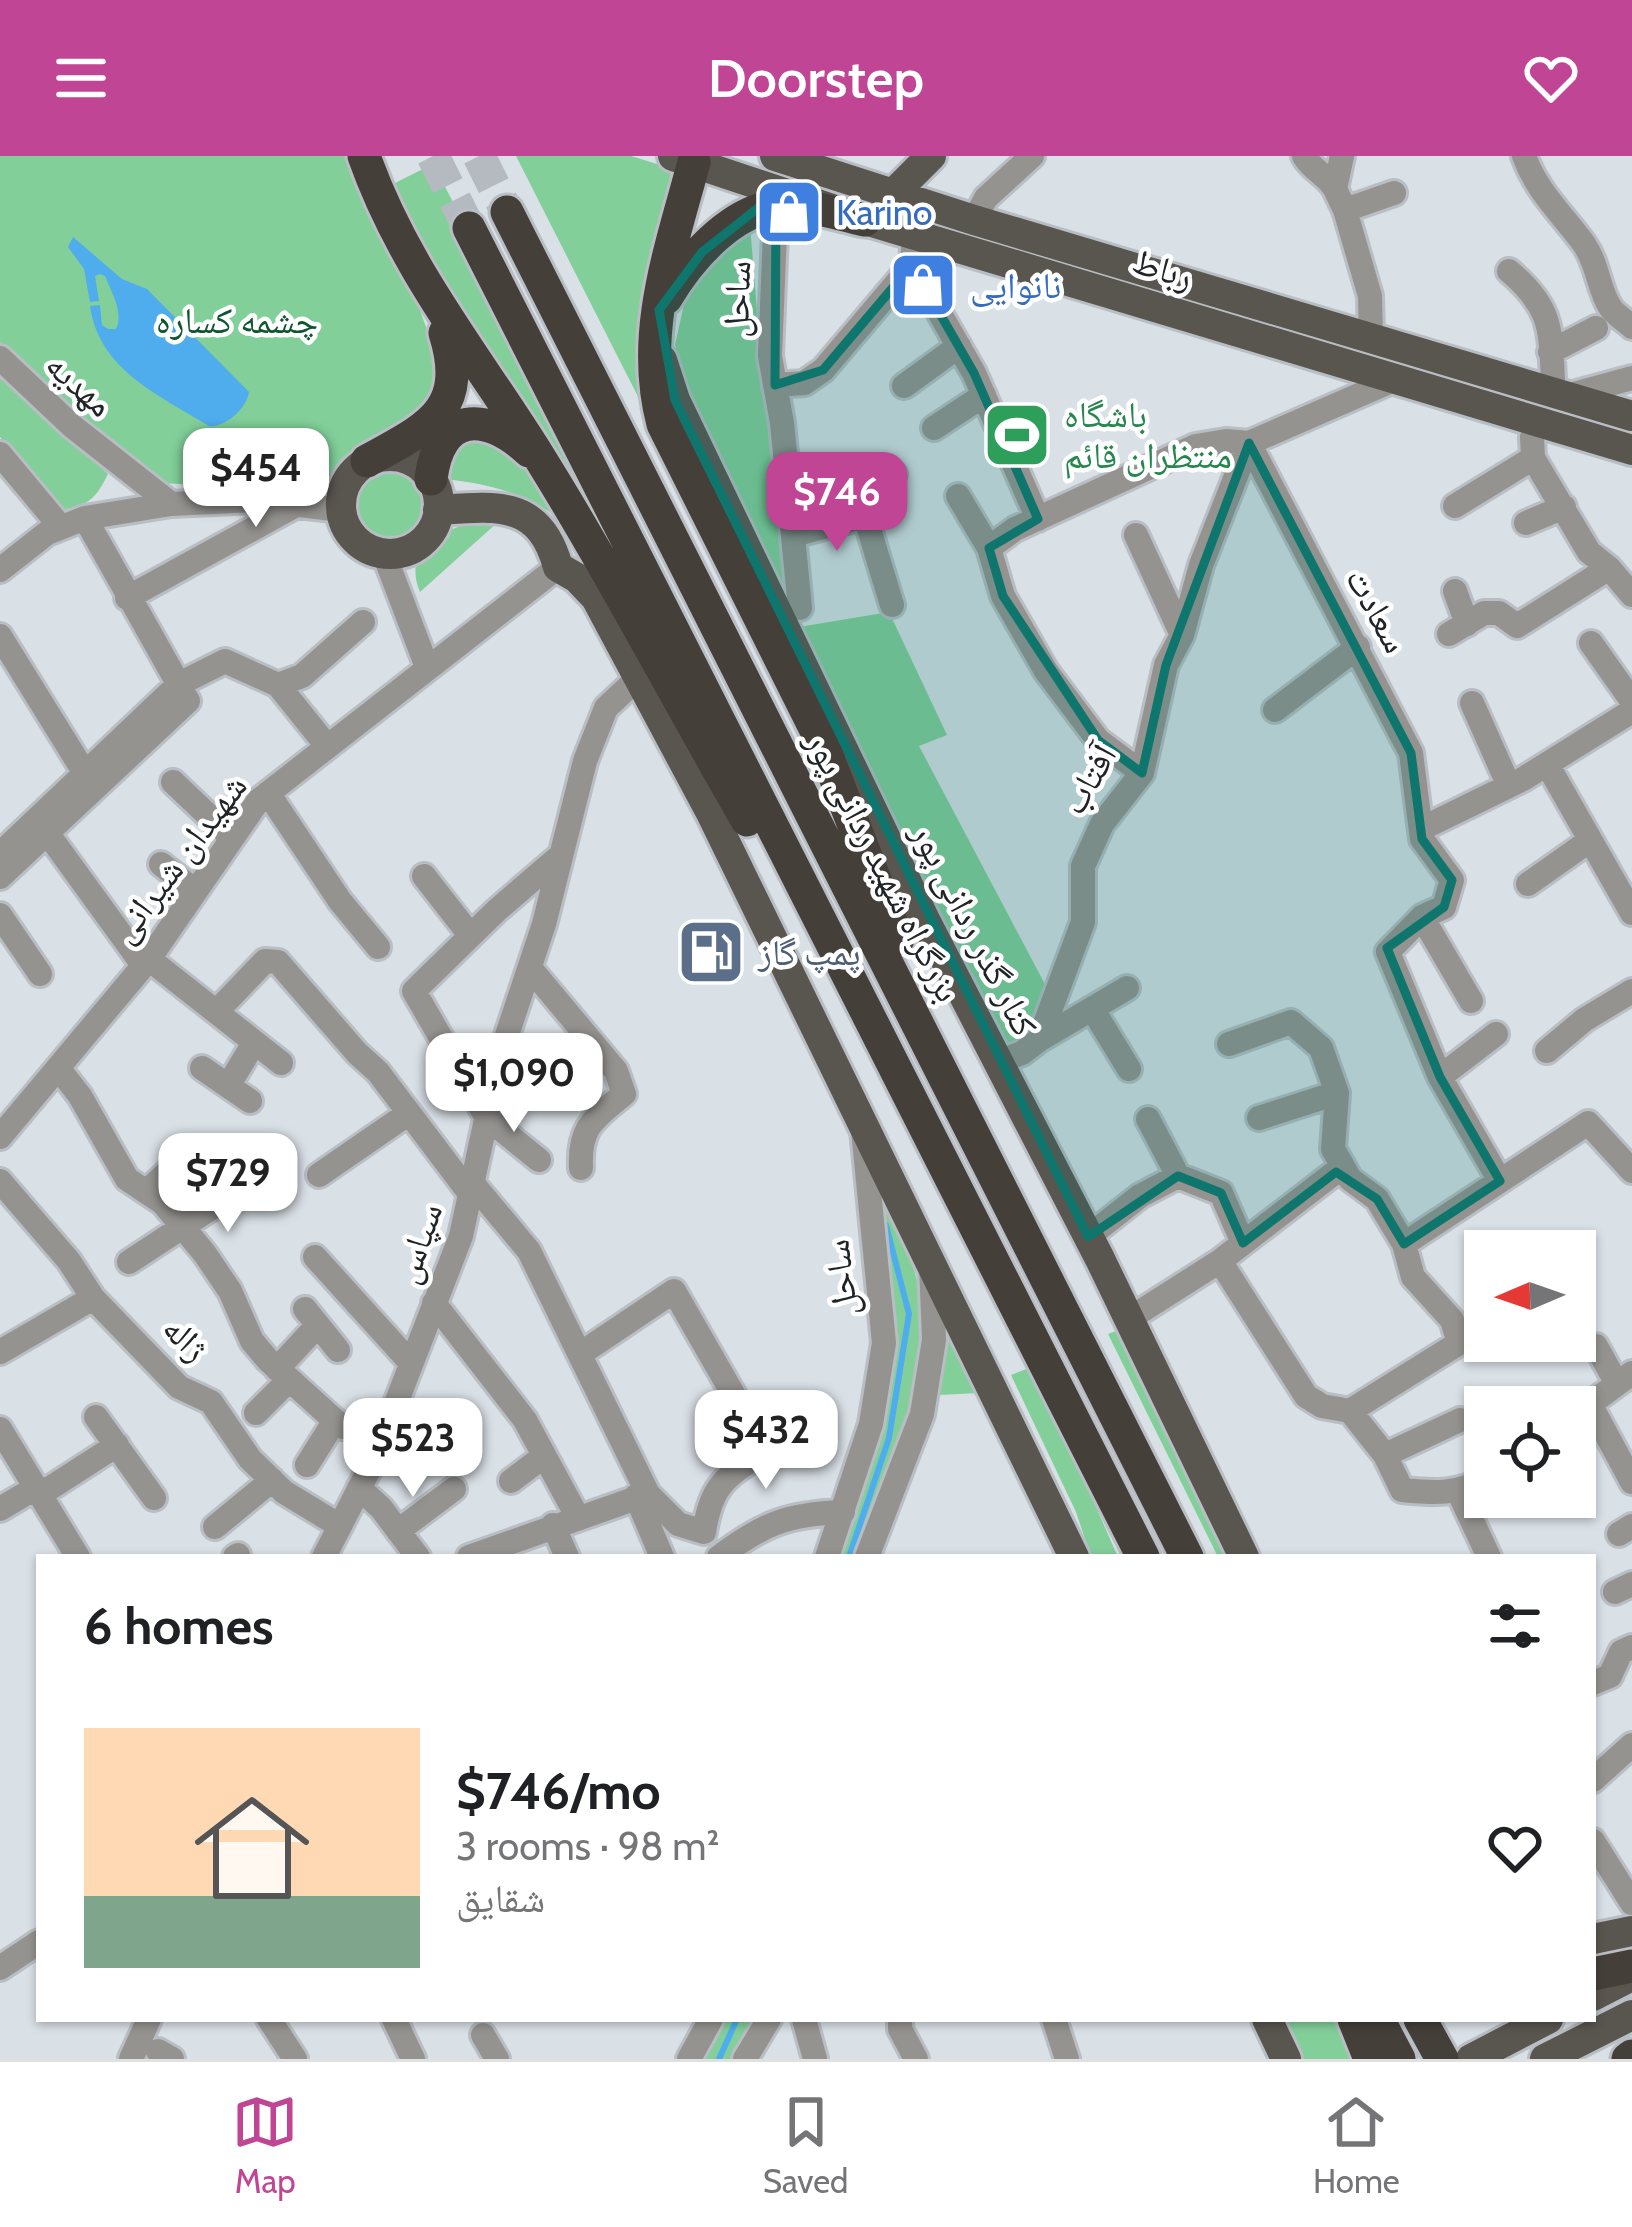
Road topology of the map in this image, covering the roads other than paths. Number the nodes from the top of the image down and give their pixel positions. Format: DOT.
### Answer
graph roads {
  1 [pos="364,156"];
  2 [pos="931,156"];
  3 [pos="1032,156"];
  4 [pos="1304,156"];
  5 [pos="1342,156"];
  6 [pos="1524,156"];
  7 [pos="688,158"];
  8 [pos="792,158"];
  9 [pos="895,193"];
  10 [pos="1394,193"];
  11 [pos="1340,200"];
  12 [pos="776,206"];
  13 [pos="507,212"];
  14 [pos="866,220"];
  15 [pos="974,220"];
  16 [pos="469,228"];
  17 [pos="913,250"];
  18 [pos="1509,271"];
  19 [pos="438,308"];
  20 [pos="657,319"];
  21 [pos="1632,327"];
  22 [pos="1596,328"];
  23 [pos="1371,338"];
  24 [pos="958,346"];
  25 [pos="1550,352"];
  26 [pos="0,358"];
  27 [pos="1632,378"];
  28 [pos="1396,379"];
  29 [pos="775,385"];
  30 [pos="904,386"];
  31 [pos="1560,394"];
  32 [pos="984,395"];
  33 [pos="1632,416"];
  34 [pos="1538,422"];
  35 [pos="934,428"];
  36 [pos="1249,442"];
  37 [pos="1632,450"];
  38 [pos="0,454"];
  39 [pos="1533,458"];
  40 [pos="367,461"];
  41 [pos="544,466"];
  42 [pos="894,474"];
  43 [pos="435,494"];
  44 [pos="958,496"];
  45 [pos="301,503"];
  46 [pos="171,504"];
  47 [pos="1455,506"];
  48 [pos="1564,507"];
  49 [pos="340,510"];
  50 [pos="865,516"];
  51 [pos="1038,519"];
  52 [pos="73,522"];
  53 [pos="1526,523"];
  54 [pos="794,535"];
  55 [pos="1136,535"];
  56 [pos="988,548"];
  57 [pos="384,554"];
  58 [pos="558,567"];
  59 [pos="1610,568"];
  60 [pos="0,570"];
  61 [pos="1455,591"];
  62 [pos="1632,595"];
  63 [pos="127,598"];
  64 [pos="892,605"];
  65 [pos="800,608"];
  66 [pos="363,622"];
  67 [pos="1181,635"];
  68 [pos="0,636"];
  69 [pos="1591,643"];
  70 [pos="1358,647"];
  71 [pos="427,667"];
  72 [pos="640,676"];
  73 [pos="278,686"];
  74 [pos="184,693"];
  75 [pos="1632,701"];
  76 [pos="1472,703"];
  77 [pos="1275,710"];
  78 [pos="1632,711"];
  79 [pos="327,746"];
  80 [pos="1547,764"];
  81 [pos="1142,772"];
  82 [pos="86,775"];
  83 [pos="173,782"];
  84 [pos="1509,786"];
  85 [pos="268,794"];
  86 [pos="1421,829"];
  87 [pos="48,834"];
  88 [pos="232,838"];
  89 [pos="1589,841"];
  90 [pos="2,847"];
  91 [pos="561,855"];
  92 [pos="161,864"];
  93 [pos="424,876"];
  94 [pos="0,877"];
  95 [pos="1528,884"];
  96 [pos="195,891"];
  97 [pos="1632,913"];
  98 [pos="0,915"];
  99 [pos="1422,917"];
  100 [pos="470,935"];
  101 [pos="379,947"];
  102 [pos="146,962"];
  103 [pos="530,968"];
  104 [pos="40,974"];
  105 [pos="1127,988"];
  106 [pos="1632,991"];
  107 [pos="1471,1001"];
  108 [pos="1093,1010"];
  109 [pos="217,1011"];
  110 [pos="1496,1034"];
  111 [pos="1039,1040"];
  112 [pos="254,1043"];
  113 [pos="1229,1044"];
  114 [pos="1546,1051"];
  115 [pos="998,1062"];
  116 [pos="280,1063"];
  117 [pos="202,1068"];
  118 [pos="59,1069"];
  119 [pos="1129,1069"];
  120 [pos="1440,1077"];
  121 [pos="228,1086"];
  122 [pos="1337,1093"];
  123 [pos="250,1101"];
  124 [pos="410,1113"];
  125 [pos="966,1114"];
  126 [pos="487,1118"];
  127 [pos="1259,1118"];
  128 [pos="1148,1119"];
  129 [pos="927,1126"];
  130 [pos="862,1127"];
  131 [pos="0,1137"];
  132 [pos="538,1160"];
  133 [pos="179,1162"];
  134 [pos="1342,1167"];
  135 [pos="581,1168"];
  136 [pos="1632,1171"];
  137 [pos="266,1172"];
  138 [pos="319,1175"];
  139 [pos="1178,1176"];
  140 [pos="0,1180"];
  141 [pos="1500,1181"];
  142 [pos="472,1190"];
  143 [pos="148,1191"];
  144 [pos="182,1225"];
  145 [pos="1088,1237"];
  146 [pos="1243,1243"];
  147 [pos="1404,1244"];
  148 [pos="315,1258"];
  149 [pos="1220,1261"];
  150 [pos="130,1262"];
  151 [pos="931,1265"];
  152 [pos="93,1298"];
  153 [pos="434,1303"];
  154 [pos="1129,1319"];
  155 [pos="1596,1346"];
  156 [pos="338,1350"];
  157 [pos="0,1352"];
  158 [pos="580,1354"];
  159 [pos="410,1363"];
  160 [pos="283,1374"];
  161 [pos="1624,1378"];
  162 [pos="1596,1399"];
  163 [pos="1350,1412"];
  164 [pos="256,1413"];
  165 [pos="97,1417"];
  166 [pos="390,1418"];
  167 [pos="1460,1420"];
  168 [pos="334,1422"];
  169 [pos="0,1429"];
  170 [pos="1596,1429"];
  171 [pos="117,1445"];
  172 [pos="1385,1455"];
  173 [pos="544,1456"];
  174 [pos="307,1465"];
  175 [pos="272,1480"];
  176 [pos="511,1481"];
  177 [pos="1632,1482"];
  178 [pos="1464,1488"];
  179 [pos="359,1489"];
  180 [pos="454,1489"];
  181 [pos="39,1491"];
  182 [pos="1458,1491"];
  183 [pos="642,1495"];
  184 [pos="154,1498"];
  185 [pos="0,1509"];
  186 [pos="843,1513"];
  187 [pos="565,1521"];
  188 [pos="340,1526"];
  189 [pos="215,1527"];
  190 [pos="398,1531"];
  191 [pos="1183,1548"];
  192 [pos="76,1554"];
  193 [pos="326,1554"];
  194 [pos="416,1554"];
  195 [pos="477,1554"];
  196 [pos="567,1554"];
  197 [pos="661,1554"];
  198 [pos="723,1554"];
  199 [pos="828,1554"];
  200 [pos="868,1554"];
  201 [pos="1073,1554"];
  202 [pos="1141,1554"];
  203 [pos="1243,1554"];
  204 [pos="1488,1554"];
  205 [pos="1632,1647"];
  206 [pos="1596,1682"];
  207 [pos="1632,1745"];
  208 [pos="1596,1777"];
  209 [pos="1596,1846"];
  210 [pos="1632,1903"];
  211 [pos="1632,1931"];
  212 [pos="1596,1938"];
  213 [pos="36,1944"];
  214 [pos="1632,1966"];
  215 [pos="0,1968"];
  216 [pos="1596,1973"];
  217 [pos="1632,1976"];
  218 [pos="1596,1994"];
  219 [pos="1632,2015"];
  220 [pos="148,2022"];
  221 [pos="271,2022"];
  222 [pos="395,2022"];
  223 [pos="709,2022"];
  224 [pos="767,2022"];
  225 [pos="806,2022"];
  226 [pos="900,2022"];
  227 [pos="1055,2022"];
  228 [pos="1269,2022"];
  229 [pos="1355,2022"];
  230 [pos="1380,2022"];
  231 [pos="1422,2022"];
  232 [pos="1542,2022"];
  233 [pos="483,2036"];
  234 [pos="1476,2056"];
  235 [pos="130,2059"];
  236 [pos="295,2059"];
  237 [pos="413,2059"];
  238 [pos="496,2059"];
  239 [pos="689,2059"];
  240 [pos="745,2059"];
  241 [pos="815,2059"];
  242 [pos="916,2059"];
  243 [pos="1067,2059"];
  244 [pos="1286,2059"];
  245 [pos="1370,2059"];
  246 [pos="1399,2059"];
  247 [pos="1442,2059"];
  248 [pos="1545,2059"];
  1 -- 19 [label="highway"];
  2 -- 9 [label="main road"];
  3 -- 15 [label="street"];
  4 -- 11 [label="street"];
  5 -- 11 [label="street"];
  6 -- 21 [label="street"];
  7 -- 14 [label="main road, رباط"];
  7 -- 20 [label="highway"];
  8 -- 9 [label="main road, رباط"];
  9 -- 15 [label="main road, رباط"];
  10 -- 11 [label="street"];
  11 -- 23 [label="street"];
  12 -- 14 [label="highway"];
  12 -- 20 [label="highway"];
  12 -- 29 [label="street, ساحل"];
  13 -- 125 [label="highway, بزرگراه شهید ردانی پور"];
  14 -- 17 [label="main road, رباط"];
  15 -- 23 [label="main road, رباط"];
  16 -- 129 [label="highway"];
  17 -- 24 [label="street"];
  17 -- 28 [label="main road, رباط"];
  17 -- 29 [label="street"];
  18 -- 25 [label="street"];
  19 -- 40 [label="highway"];
  19 -- 41 [label="highway"];
  20 -- 115 [label="main road, کنار گذر ردانی پور"];
  20 -- 125 [label="highway"];
  22 -- 25 [label="street"];
  23 -- 31 [label="main road, رباط"];
  24 -- 30 [label="street"];
  24 -- 32 [label="street"];
  25 -- 31 [label="street"];
  26 -- 46 [label="street, مهدیه"];
  27 -- 31 [label="street"];
  28 -- 34 [label="main road, رباط"];
  28 -- 36 [label="street"];
  29 -- 54 [label="street, ساحل"];
  31 -- 33 [label="main road, رباط"];
  32 -- 35 [label="street"];
  32 -- 51 [label="street"];
  34 -- 37 [label="main road, رباط"];
  34 -- 39 [label="street"];
  36 -- 51 [label="street"];
  36 -- 67 [label="street, آفتاب"];
  36 -- 70 [label="street, سعادت"];
  38 -- 52 [label="street"];
  39 -- 47 [label="street"];
  39 -- 48 [label="street"];
  40 -- 43 [label="main road"];
  40 -- 49 [label="main road"];
  41 -- 43 [label="highway"];
  41 -- 129 [label="highway"];
  42 -- 50 [label="street"];
  43 -- 57 [label="main road"];
  43 -- 58 [label="main road"];
  44 -- 56 [label="street"];
  45 -- 46 [label="street"];
  45 -- 49 [label="street"];
  45 -- 63 [label="street"];
  46 -- 52 [label="street"];
  48 -- 53 [label="street"];
  48 -- 59 [label="street"];
  49 -- 57 [label="main road"];
  50 -- 54 [label="street"];
  50 -- 64 [label="street"];
  51 -- 56 [label="street"];
  52 -- 60 [label="street"];
  52 -- 63 [label="street"];
  54 -- 65 [label="street, ساحل"];
  55 -- 67 [label="street"];
  56 -- 81 [label="street"];
  57 -- 71 [label="street"];
  58 -- 71 [label="street, شهیدان شیرانی"];
  58 -- 72 [label="main road"];
  59 -- 61 [label="street"];
  59 -- 62 [label="street"];
  63 -- 74 [label="street"];
  66 -- 73 [label="street"];
  67 -- 81 [label="street, آفتاب"];
  68 -- 82 [label="street"];
  69 -- 75 [label="street"];
  70 -- 77 [label="street"];
  70 -- 86 [label="street, سعادت"];
  71 -- 79 [label="street, شهیدان شیرانی"];
  72 -- 91 [label="street, سپاس"];
  72 -- 130 [label="main road"];
  73 -- 74 [label="street"];
  73 -- 79 [label="street"];
  74 -- 82 [label="street"];
  74 -- 87 [label="street"];
  76 -- 84 [label="street"];
  78 -- 80 [label="street"];
  79 -- 85 [label="street, شهیدان شیرانی"];
  80 -- 84 [label="street"];
  80 -- 89 [label="street"];
  81 -- 111 [label="street, آفتاب"];
  82 -- 90 [label="street"];
  83 -- 88 [label="street"];
  84 -- 86 [label="street"];
  85 -- 88 [label="street, شهیدان شیرانی"];
  85 -- 101 [label="street"];
  86 -- 99 [label="street, سعادت"];
  87 -- 94 [label="street"];
  87 -- 102 [label="street"];
  88 -- 96 [label="street, شهیدان شیرانی"];
  89 -- 95 [label="street"];
  89 -- 97 [label="street"];
  91 -- 100 [label="street"];
  91 -- 103 [label="street, سپاس"];
  92 -- 96 [label="street"];
  93 -- 100 [label="street"];
  96 -- 102 [label="street, شهیدان شیرانی"];
  98 -- 104 [label="street"];
  99 -- 107 [label="street"];
  99 -- 120 [label="street, سعادت"];
  100 -- 126 [label="street"];
  102 -- 109 [label="street"];
  102 -- 118 [label="street, شهیدان شیرانی"];
  103 -- 126 [label="street, سپاس"];
  103 -- 135 [label="street"];
  105 -- 108 [label="street"];
  106 -- 114 [label="street"];
  108 -- 111 [label="street"];
  108 -- 119 [label="street"];
  109 -- 112 [label="street"];
  109 -- 124 [label="street"];
  110 -- 120 [label="street"];
  111 -- 115 [label="street"];
  112 -- 116 [label="street"];
  112 -- 121 [label="street"];
  113 -- 122 [label="street"];
  115 -- 145 [label="main road, کنار گذر ردانی پور"];
  117 -- 121 [label="street"];
  118 -- 131 [label="street, شهیدان شیرانی"];
  118 -- 143 [label="street"];
  120 -- 141 [label="street"];
  121 -- 123 [label="street"];
  122 -- 127 [label="street"];
  122 -- 134 [label="street"];
  124 -- 138 [label="street"];
  124 -- 142 [label="street"];
  125 -- 191 [label="highway, بزرگراه شهید ردانی پور"];
  126 -- 132 [label="street"];
  126 -- 142 [label="street, سپاس"];
  128 -- 139 [label="street"];
  129 -- 202 [label="highway"];
  130 -- 151 [label="main road"];
  130 -- 186 [label="street, ساحل"];
  133 -- 143 [label="street"];
  134 -- 146 [label="street"];
  134 -- 147 [label="street"];
  136 -- 141 [label="street"];
  137 -- 144 [label="street"];
  139 -- 145 [label="street"];
  139 -- 146 [label="street"];
  140 -- 152 [label="street, ژاله"];
  141 -- 147 [label="street"];
  142 -- 153 [label="street, سپاس"];
  142 -- 158 [label="street"];
  143 -- 144 [label="street"];
  144 -- 150 [label="street"];
  144 -- 160 [label="street"];
  145 -- 154 [label="main road, کنار گذر ردانی پور"];
  146 -- 149 [label="street"];
  147 -- 163 [label="street"];
  148 -- 159 [label="street"];
  149 -- 154 [label="street"];
  149 -- 163 [label="street"];
  151 -- 200 [label="street"];
  151 -- 201 [label="main road"];
  152 -- 157 [label="street"];
  152 -- 175 [label="street, ژاله"];
  153 -- 159 [label="street, سپاس"];
  153 -- 173 [label="street"];
  154 -- 203 [label="main road, کنار گذر ردانی پور"];
  155 -- 161 [label="street"];
  156 -- 160 [label="street"];
  158 -- 183 [label="street"];
  158 -- 183 [label="street"];
  159 -- 166 [label="street, سپاس"];
  160 -- 164 [label="street"];
  160 -- 168 [label="street"];
  161 -- 162 [label="street"];
  163 -- 172 [label="street"];
  165 -- 171 [label="street"];
  166 -- 168 [label="street"];
  166 -- 179 [label="street, سپاس"];
  167 -- 172 [label="street"];
  168 -- 174 [label="street"];
  169 -- 181 [label="street"];
  170 -- 177 [label="street"];
  171 -- 181 [label="street"];
  171 -- 184 [label="street"];
  172 -- 182 [label="street"];
  173 -- 176 [label="street"];
  173 -- 187 [label="street"];
  175 -- 188 [label="street, ژاله"];
  175 -- 189 [label="street"];
  178 -- 182 [label="street"];
  179 -- 188 [label="street, سپاس"];
  179 -- 190 [label="street"];
  180 -- 190 [label="street"];
  181 -- 185 [label="street"];
  181 -- 192 [label="street"];
  182 -- 204 [label="street"];
  183 -- 187 [label="street"];
  183 -- 197 [label="street"];
  186 -- 198 [label="street"];
  186 -- 199 [label="street, ساحل"];
  187 -- 195 [label="street"];
  187 -- 196 [label="street"];
  188 -- 193 [label="street, سپاس"];
  190 -- 194 [label="street"];
  205 -- 206 [label="street"];
  207 -- 208 [label="street"];
  209 -- 210 [label="street"];
  211 -- 212 [label="main road"];
  213 -- 215 [label="street"];
  214 -- 216 [label="highway"];
  217 -- 218 [label="main road"];
  219 -- 248 [label="main road"];
  220 -- 235 [label="street"];
  221 -- 236 [label="street"];
  222 -- 237 [label="street"];
  223 -- 239 [label="street"];
  224 -- 240 [label="street"];
  225 -- 241 [label="street"];
  226 -- 242 [label="street"];
  227 -- 243 [label="street"];
  228 -- 244 [label="main road"];
  229 -- 245 [label="highway"];
  230 -- 246 [label="highway"];
  231 -- 247 [label="highway"];
  232 -- 234 [label="main road"];
  233 -- 238 [label="street"];
}
